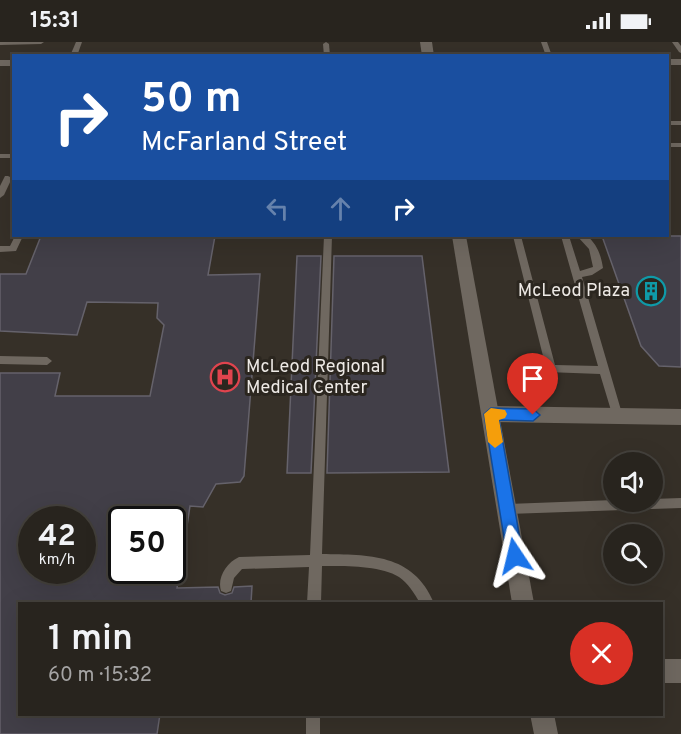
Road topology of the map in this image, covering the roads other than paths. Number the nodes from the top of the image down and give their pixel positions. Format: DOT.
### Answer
graph roads {
  1 [pos="41,42"];
  2 [pos="675,42"];
  3 [pos="0,43"];
  4 [pos="326,44"];
  5 [pos="681,51"];
  6 [pos="327,54"];
  7 [pos="675,145"];
  8 [pos="681,155"];
  9 [pos="7,178"];
  10 [pos="0,195"];
  11 [pos="19,237"];
  12 [pos="328,237"];
  13 [pos="459,237"];
  14 [pos="518,237"];
  15 [pos="566,237"];
  16 [pos="583,237"];
  17 [pos="0,249"];
  18 [pos="577,275"];
  19 [pos="0,360"];
  20 [pos="47,361"];
  21 [pos="604,370"];
  22 [pos="491,414"];
  23 [pos="618,417"];
  24 [pos="681,417"];
  25 [pos="681,503"];
  26 [pos="506,509"];
  27 [pos="314,562"];
  28 [pos="226,587"];
  29 [pos="314,602"];
  30 [pos="426,602"];
  31 [pos="523,602"];
  32 [pos="663,671"];
  33 [pos="681,671"];
  34 [pos="313,716"];
  35 [pos="542,716"];
  36 [pos="313,734"];
  37 [pos="546,734"];
  1 -- 3 [label="lane"];
  2 -- 5 [label="lane"];
  4 -- 6 [label="lane"];
  7 -- 8 [label="lane"];
  9 -- 10 [label="lane"];
  11 -- 17 [label="lane"];
  12 -- 27 [label="lane"];
  13 -- 22 [label="main road"];
  14 -- 21 [label="lane"];
  15 -- 18 [label="lane"];
  16 -- 18 [label="lane"];
  18 -- 21 [label="lane"];
  19 -- 20 [label="lane"];
  21 -- 23 [label="lane"];
  22 -- 23 [label="main road"];
  22 -- 26 [label="main road"];
  23 -- 24 [label="main road"];
  25 -- 26 [label="lane"];
  26 -- 31 [label="main road"];
  27 -- 28 [label="lane"];
  27 -- 29 [label="lane"];
  27 -- 30 [label="lane"];
  32 -- 33 [label="main road"];
  34 -- 36 [label="lane"];
  35 -- 37 [label="main road"];
}
